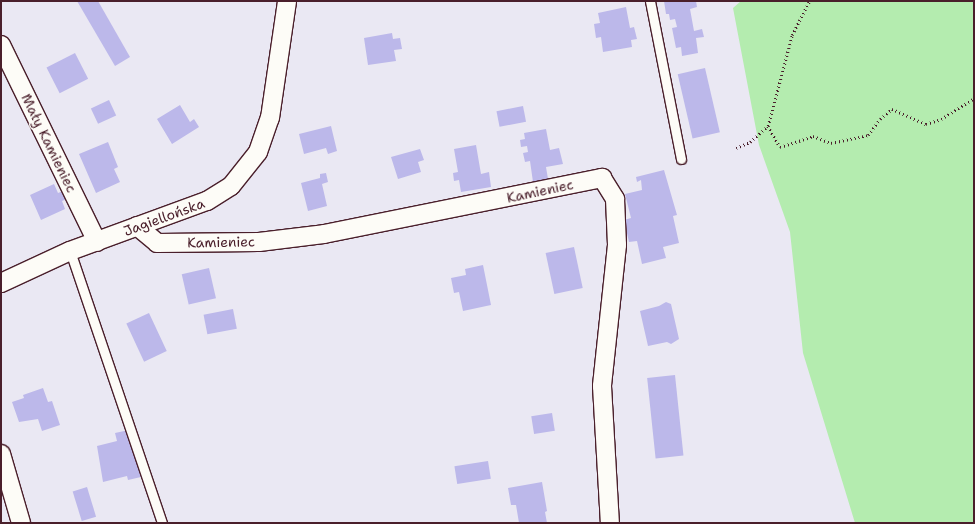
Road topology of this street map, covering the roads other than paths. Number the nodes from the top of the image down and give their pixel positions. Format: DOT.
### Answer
graph roads {
  1 [pos="288,1"];
  2 [pos="650,1"];
  3 [pos="1,45"];
  4 [pos="681,158"];
  5 [pos="137,226"];
  6 [pos="97,242"];
  7 [pos="70,251"];
  8 [pos="1,283"];
  9 [pos="1,454"];
  10 [pos="21,523"];
  11 [pos="162,523"];
  12 [pos="610,523"];
  1 -- 5 [label="street, Jagiellońska"];
  2 -- 4 [label="lane"];
  3 -- 6 [label="street, Mały Kamieniec"];
  5 -- 6 [label="street, Jagiellońska"];
  5 -- 12 [label="street, Kamieniec"];
  6 -- 7 [label="street, Jagiellońska"];
  7 -- 8 [label="street, Jagiellońska"];
  7 -- 11 [label="lane"];
  9 -- 10 [label="street"];
}
